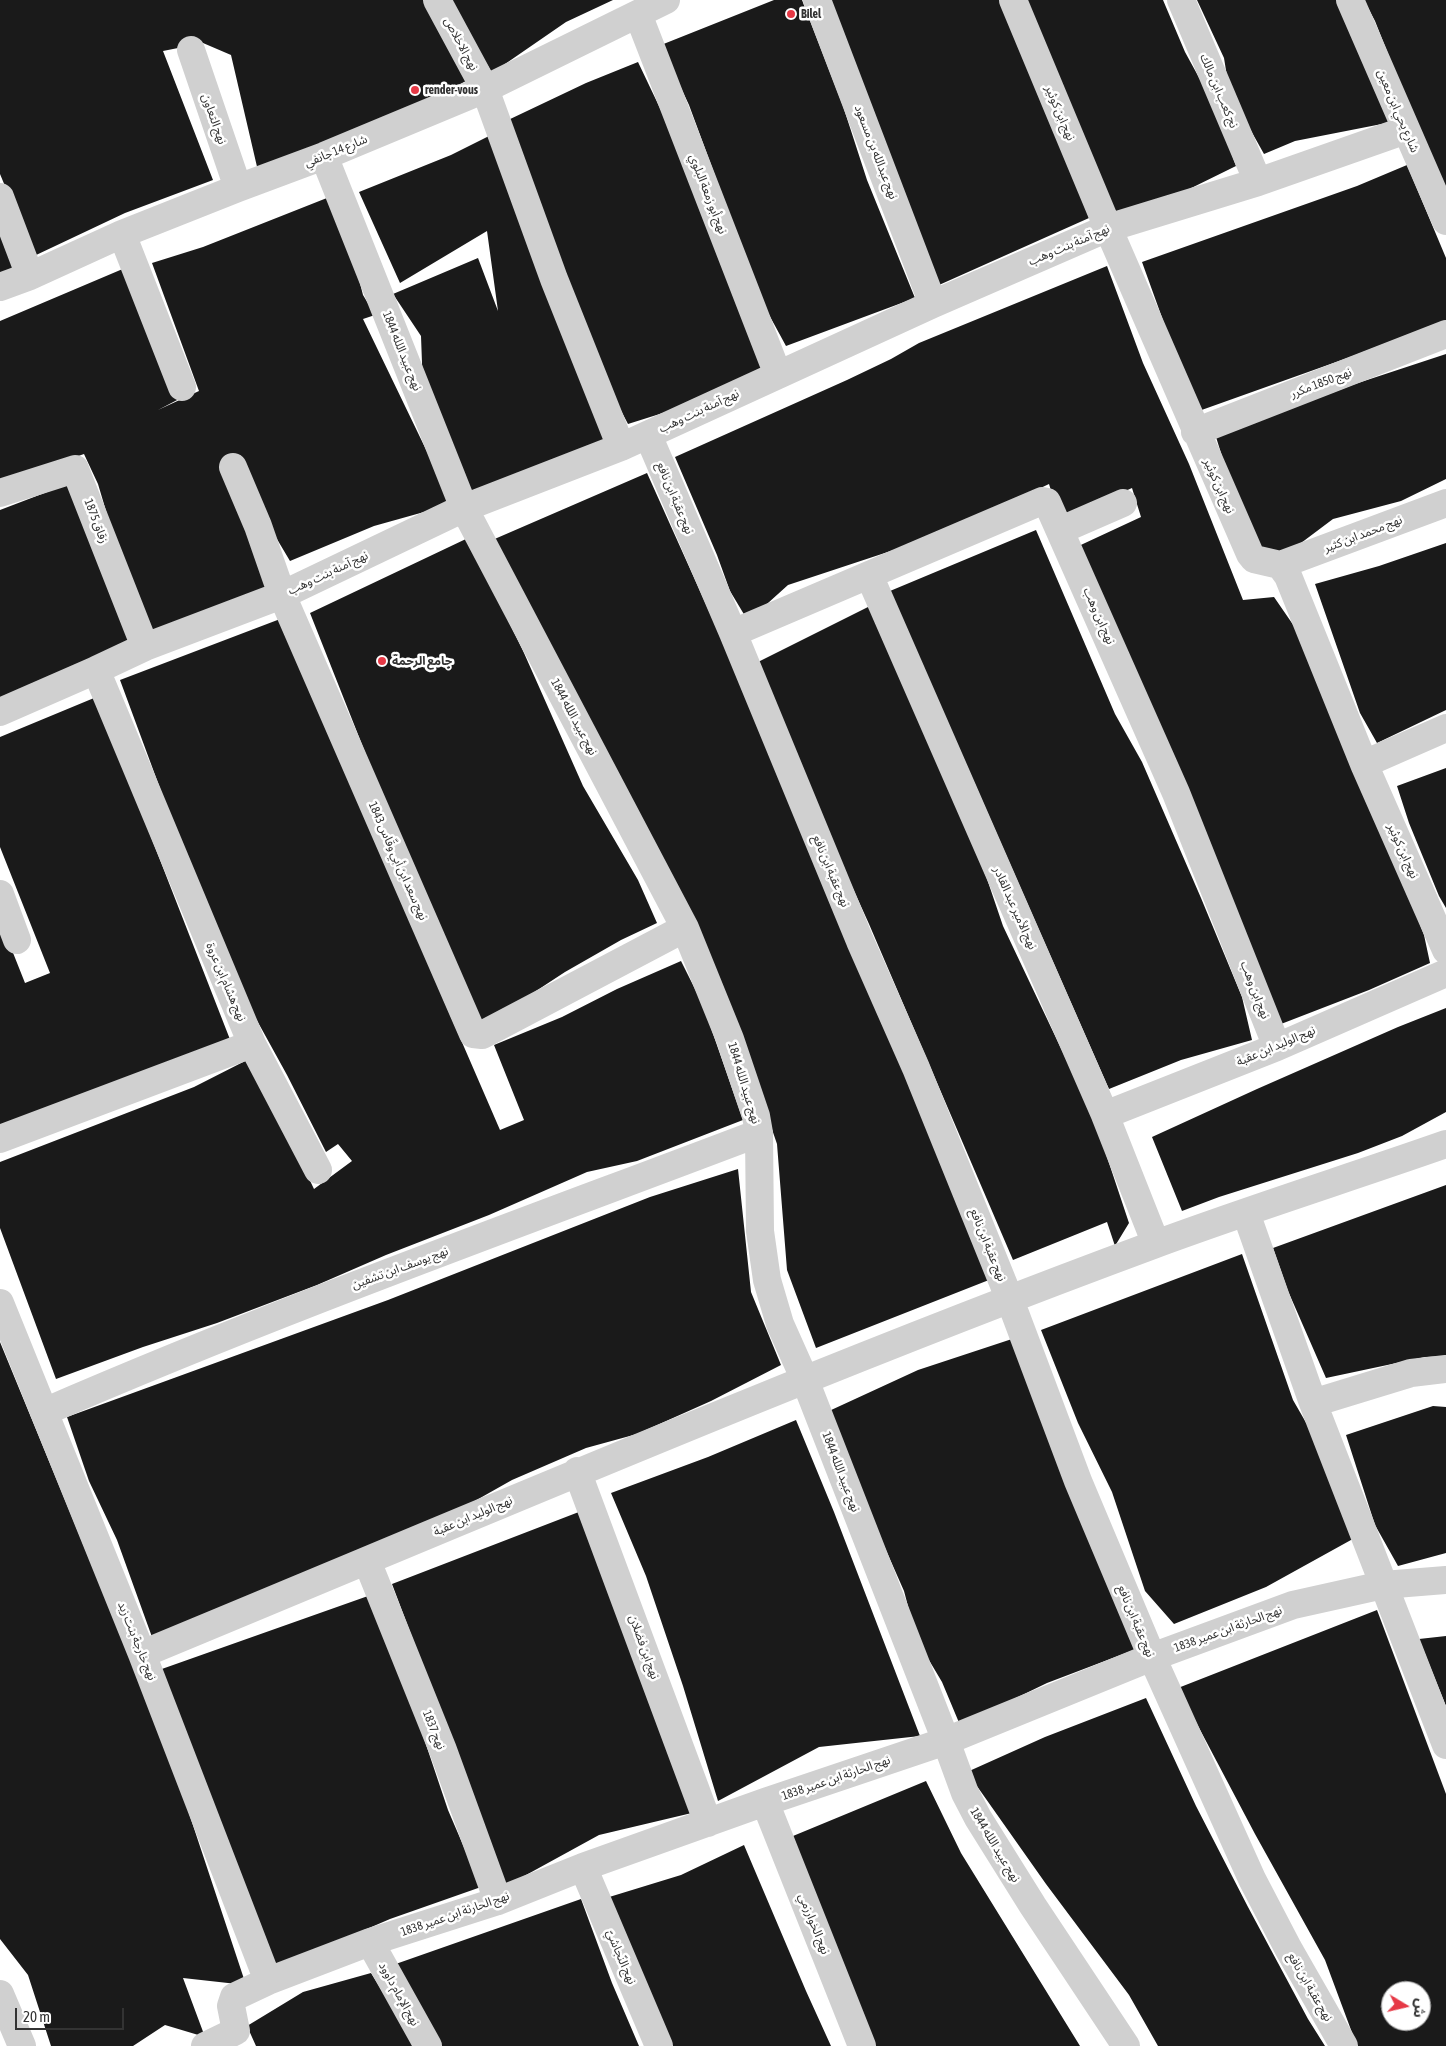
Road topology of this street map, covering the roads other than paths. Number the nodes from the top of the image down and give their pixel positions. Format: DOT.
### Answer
graph roads {
  1 [pos="437,0"];
  2 [pos="666,0"];
  3 [pos="817,0"];
  4 [pos="1013,0"];
  5 [pos="1181,0"];
  6 [pos="1350,0"];
  7 [pos="638,14"];
  8 [pos="191,50"];
  9 [pos="484,89"];
  10 [pos="1406,130"];
  11 [pos="324,156"];
  12 [pos="1258,182"];
  13 [pos="238,188"];
  14 [pos="0,197"];
  15 [pos="1446,221"];
  16 [pos="1108,228"];
  17 [pos="122,234"];
  18 [pos="30,276"];
  19 [pos="0,287"];
  20 [pos="933,304"];
  21 [pos="1446,334"];
  22 [pos="778,375"];
  23 [pos="182,387"];
  24 [pos="1195,432"];
  25 [pos="648,435"];
  26 [pos="621,447"];
  27 [pos="233,467"];
  28 [pos="0,493"];
  29 [pos="1446,502"];
  30 [pos="1123,503"];
  31 [pos="464,508"];
  32 [pos="1061,530"];
  33 [pos="1280,565"];
  34 [pos="869,575"];
  35 [pos="282,595"];
  36 [pos="733,633"];
  37 [pos="145,647"];
  38 [pos="96,670"];
  39 [pos="0,712"];
  40 [pos="1446,728"];
  41 [pos="1364,764"];
  42 [pos="0,894"];
  43 [pos="685,928"];
  44 [pos="17,940"];
  45 [pos="1446,950"];
  46 [pos="1446,974"];
  47 [pos="252,1044"];
  48 [pos="1277,1047"];
  49 [pos="1105,1115"];
  50 [pos="758,1133"];
  51 [pos="0,1139"];
  52 [pos="1446,1144"];
  53 [pos="318,1170"];
  54 [pos="1246,1213"];
  55 [pos="1156,1244"];
  56 [pos="1010,1300"];
  57 [pos="0,1303"];
  58 [pos="1446,1369"];
  59 [pos="805,1380"];
  60 [pos="1313,1403"];
  61 [pos="44,1412"];
  62 [pos="578,1472"];
  63 [pos="366,1561"];
  64 [pos="1446,1580"];
  65 [pos="1383,1585"];
  66 [pos="142,1654"];
  67 [pos="1152,1657"];
  68 [pos="946,1741"];
  69 [pos="1446,1745"];
  70 [pos="765,1802"];
  71 [pos="708,1823"];
  72 [pos="583,1867"];
  73 [pos="498,1901"];
  74 [pos="370,1942"];
  75 [pos="268,1981"];
  76 [pos="0,1994"];
  77 [pos="239,2038"];
  78 [pos="22,2046"];
  79 [pos="205,2046"];
  80 [pos="428,2046"];
  81 [pos="659,2046"];
  82 [pos="862,2046"];
  83 [pos="1126,2046"];
  84 [pos="1344,2046"];
  1 -- 9 [label="street, نهج الاخلاص"];
  2 -- 7 [label="street, شارع 14 جانفي"];
  3 -- 20 [label="street, نهج عبدالله بن مسعود"];
  4 -- 16 [label="street, نهج ابن كوثير"];
  5 -- 12 [label="street, نج كعب ابن مالك"];
  6 -- 10 [label="street, شارع يحي ابن معين"];
  7 -- 9 [label="street, شارع 14 جانفي"];
  7 -- 22 [label="street, نهج أبو زمعة البلوي"];
  8 -- 13 [label="street, نهج التعاون"];
  9 -- 11 [label="street, شارع 14 جانفي"];
  9 -- 26 [label="street"];
  10 -- 12 [label="street, نهج آمنة بنت وهب"];
  10 -- 15 [label="street, شارع يحي ابن معين"];
  11 -- 13 [label="street, شارع 14 جانفي"];
  11 -- 31 [label="street, نهج عبيد اللله 1844"];
  12 -- 16 [label="street, نهج آمنة بنت وهب"];
  13 -- 17 [label="street, شارع 14 جانفي"];
  14 -- 18 [label="street"];
  16 -- 20 [label="street, نهج آمنة بنت وهب"];
  16 -- 24 [label="street, نهج ابن كوثير"];
  17 -- 18 [label="street, شارع 14 جانفي"];
  17 -- 23 [label="street"];
  18 -- 19 [label="street, شارع 14 جانفي"];
  20 -- 22 [label="street, نهج آمنة بنت وهب"];
  21 -- 24 [label="street, نهج 1850 مكرر"];
  22 -- 25 [label="street, نهج آمنة بنت وهب"];
  24 -- 33 [label="street, نهج ابن كوثير"];
  25 -- 26 [label="street, نهج آمنة بنت وهب"];
  25 -- 36 [label="street, نهج عقبة ابن نافع"];
  26 -- 31 [label="street, نهج آمنة بنت وهب"];
  27 -- 35 [label="street, نهج سعد ابن أبي وقّاس 1843"];
  28 -- 37 [label="street, زقاق 1875"];
  29 -- 33 [label="street, نهج محمد ابن كثير"];
  30 -- 32 [label="street"];
  31 -- 35 [label="street, نهج آمنة بنت وهب"];
  31 -- 43 [label="street, نهج عبيد اللله 1844"];
  32 -- 34 [label="street, نهج ابن وهب"];
  32 -- 48 [label="street, نهج ابن وهب"];
  33 -- 41 [label="street, نهج ابن كوثير"];
  34 -- 36 [label="street, نهج ابن وهب"];
  34 -- 49 [label="street, نهج الأمير عبد القادر"];
  35 -- 37 [label="street, نهج آمنة بنت وهب"];
  35 -- 43 [label="street, نهج سعد ابن أبي وقّاس 1843"];
  36 -- 56 [label="street, نهج عقبة ابن نافع"];
  37 -- 38 [label="street, نهج آمنة بنت وهب"];
  38 -- 39 [label="street, نهج آمنة بنت وهب"];
  38 -- 47 [label="street, نهج هشام ابن عروة"];
  40 -- 41 [label="street"];
  41 -- 45 [label="street, نهج ابن كوثير"];
  42 -- 44 [label="street"];
  43 -- 50 [label="street, نهج عبيد اللله 1844"];
  46 -- 48 [label="street, نهج الوليد ابن عقبة"];
  47 -- 51 [label="street"];
  47 -- 53 [label="street, نهج هشام ابن عروة"];
  48 -- 49 [label="street, نهج الوليد ابن عقبة"];
  49 -- 55 [label="street, نهج الأمير عبد القادر"];
  50 -- 59 [label="street, نهج عبيد اللله 1844"];
  50 -- 61 [label="street, نهج يوسف ابن تشفين"];
  52 -- 54 [label="street, نهج الوليد ابن عقبة"];
  54 -- 55 [label="street, نهج الوليد ابن عقبة"];
  54 -- 60 [label="street"];
  55 -- 56 [label="street, نهج الوليد ابن عقبة"];
  56 -- 59 [label="street, نهج الوليد ابن عقبة"];
  56 -- 67 [label="street, نهج عقبة ابن نافع"];
  57 -- 61 [label="street, نهج خارجة بنت زيد"];
  58 -- 60 [label="street"];
  59 -- 62 [label="street, نهج الوليد ابن عقبة"];
  59 -- 68 [label="street, نهج عبيد اللله 1844"];
  60 -- 65 [label="street"];
  61 -- 66 [label="street, نهج خارجة بنت زيد"];
  62 -- 63 [label="street, نهج الوليد ابن عقبة"];
  62 -- 71 [label="street, نهج ابن فضلان"];
  63 -- 66 [label="street, نهج الوليد ابن عقبة"];
  63 -- 73 [label="street, نهج 1837"];
  64 -- 65 [label="street, نهج الحارثة ابن عمير 1838"];
  65 -- 67 [label="street, نهج الحارثة ابن عمير 1838"];
  65 -- 69 [label="street"];
  66 -- 75 [label="street, نهج خارجة بنت زيد"];
  67 -- 68 [label="street, نهج الحارثة ابن عمير 1838"];
  67 -- 84 [label="street, نهج عقبة ابن نافع"];
  68 -- 70 [label="street, نهج الحارثة ابن عمير 1838"];
  68 -- 83 [label="street, نهج عبيد اللله 1844"];
  70 -- 71 [label="street, نهج الحارثة ابن عمير 1838"];
  70 -- 82 [label="street, نهج الخوارزمي"];
  71 -- 72 [label="street, نهج الحارثة ابن عمير 1838"];
  72 -- 73 [label="street, نهج الحارثة ابن عمير 1838"];
  72 -- 81 [label="street, نهج النّجاشيّ"];
  73 -- 74 [label="street, نهج الحارثة ابن عمير 1838"];
  74 -- 75 [label="street, نهج الحارثة ابن عمير 1838"];
  74 -- 80 [label="street, نهج الإمام داوود"];
  75 -- 77 [label="street, نهج الحارثة ابن عمير 1838"];
  76 -- 78 [label="street"];
  77 -- 79 [label="street"];
}
